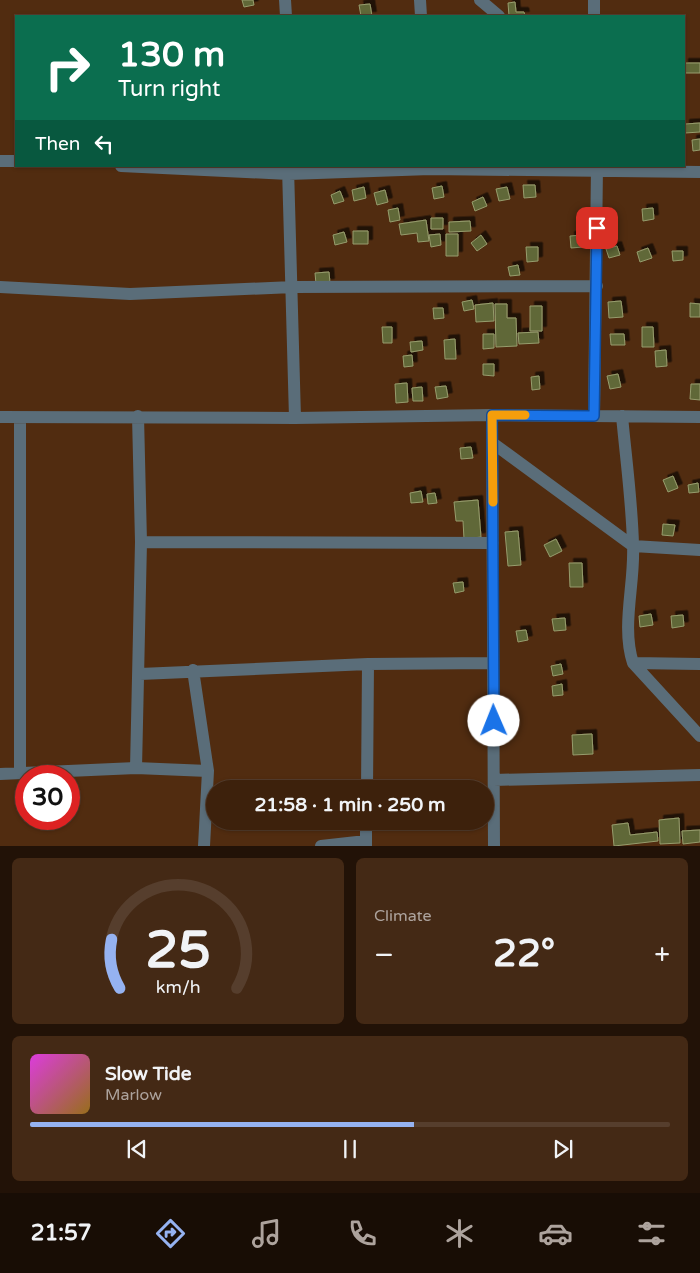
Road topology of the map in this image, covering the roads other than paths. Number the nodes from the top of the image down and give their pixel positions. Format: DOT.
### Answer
graph roads {
  1 [pos="285,0"];
  2 [pos="420,0"];
  3 [pos="480,0"];
  4 [pos="594,0"];
  5 [pos="286,15"];
  6 [pos="421,15"];
  7 [pos="498,15"];
  8 [pos="594,15"];
  9 [pos="0,161"];
  10 [pos="15,161"];
  11 [pos="163,167"];
  12 [pos="430,168"];
  13 [pos="597,168"];
  14 [pos="289,170"];
  15 [pos="700,172"];
  16 [pos="597,286"];
  17 [pos="0,287"];
  18 [pos="293,287"];
  19 [pos="492,415"];
  20 [pos="138,416"];
  21 [pos="594,416"];
  22 [pos="622,416"];
  23 [pos="0,417"];
  24 [pos="700,417"];
  25 [pos="20,418"];
  26 [pos="295,418"];
  27 [pos="494,444"];
  28 [pos="141,542"];
  29 [pos="493,543"];
  30 [pos="634,546"];
  31 [pos="700,550"];
  32 [pos="493,663"];
  33 [pos="368,664"];
  34 [pos="632,664"];
  35 [pos="700,664"];
  36 [pos="194,670"];
  37 [pos="140,674"];
  38 [pos="700,736"];
  39 [pos="20,765"];
  40 [pos="136,768"];
  41 [pos="80,771"];
  42 [pos="208,771"];
  43 [pos="0,774"];
  44 [pos="15,774"];
  45 [pos="700,775"];
  46 [pos="366,780"];
  47 [pos="494,780"];
  48 [pos="366,830"];
  49 [pos="494,830"];
  50 [pos="366,843"];
  51 [pos="204,846"];
  52 [pos="321,846"];
  53 [pos="494,846"];
  1 -- 5 [label="street"];
  2 -- 6 [label="street"];
  3 -- 7 [label="street"];
  4 -- 8 [label="street"];
  9 -- 10 [label="street"];
  11 -- 14 [label="street"];
  12 -- 13 [label="street"];
  12 -- 14 [label="street"];
  13 -- 15 [label="street"];
  13 -- 16 [label="street"];
  14 -- 18 [label="street"];
  16 -- 18 [label="street"];
  16 -- 21 [label="street"];
  17 -- 18 [label="street"];
  18 -- 26 [label="street"];
  19 -- 21 [label="street"];
  19 -- 26 [label="street"];
  19 -- 27 [label="street"];
  20 -- 25 [label="street"];
  20 -- 26 [label="street"];
  20 -- 28 [label="street"];
  21 -- 22 [label="street"];
  22 -- 24 [label="street"];
  22 -- 30 [label="street"];
  23 -- 25 [label="street"];
  25 -- 39 [label="street"];
  27 -- 29 [label="street"];
  27 -- 30 [label="street"];
  28 -- 29 [label="street"];
  28 -- 37 [label="street"];
  29 -- 32 [label="street"];
  30 -- 31 [label="street"];
  30 -- 34 [label="street"];
  32 -- 33 [label="street"];
  32 -- 47 [label="street"];
  33 -- 36 [label="street"];
  33 -- 46 [label="street"];
  34 -- 35 [label="street"];
  34 -- 38 [label="street"];
  36 -- 37 [label="street"];
  36 -- 42 [label="street"];
  37 -- 40 [label="street"];
  40 -- 41 [label="street"];
  40 -- 42 [label="street"];
  42 -- 51 [label="street"];
  43 -- 44 [label="street"];
  45 -- 47 [label="street"];
  48 -- 50 [label="street"];
  49 -- 53 [label="street"];
  50 -- 52 [label="street"];
}
